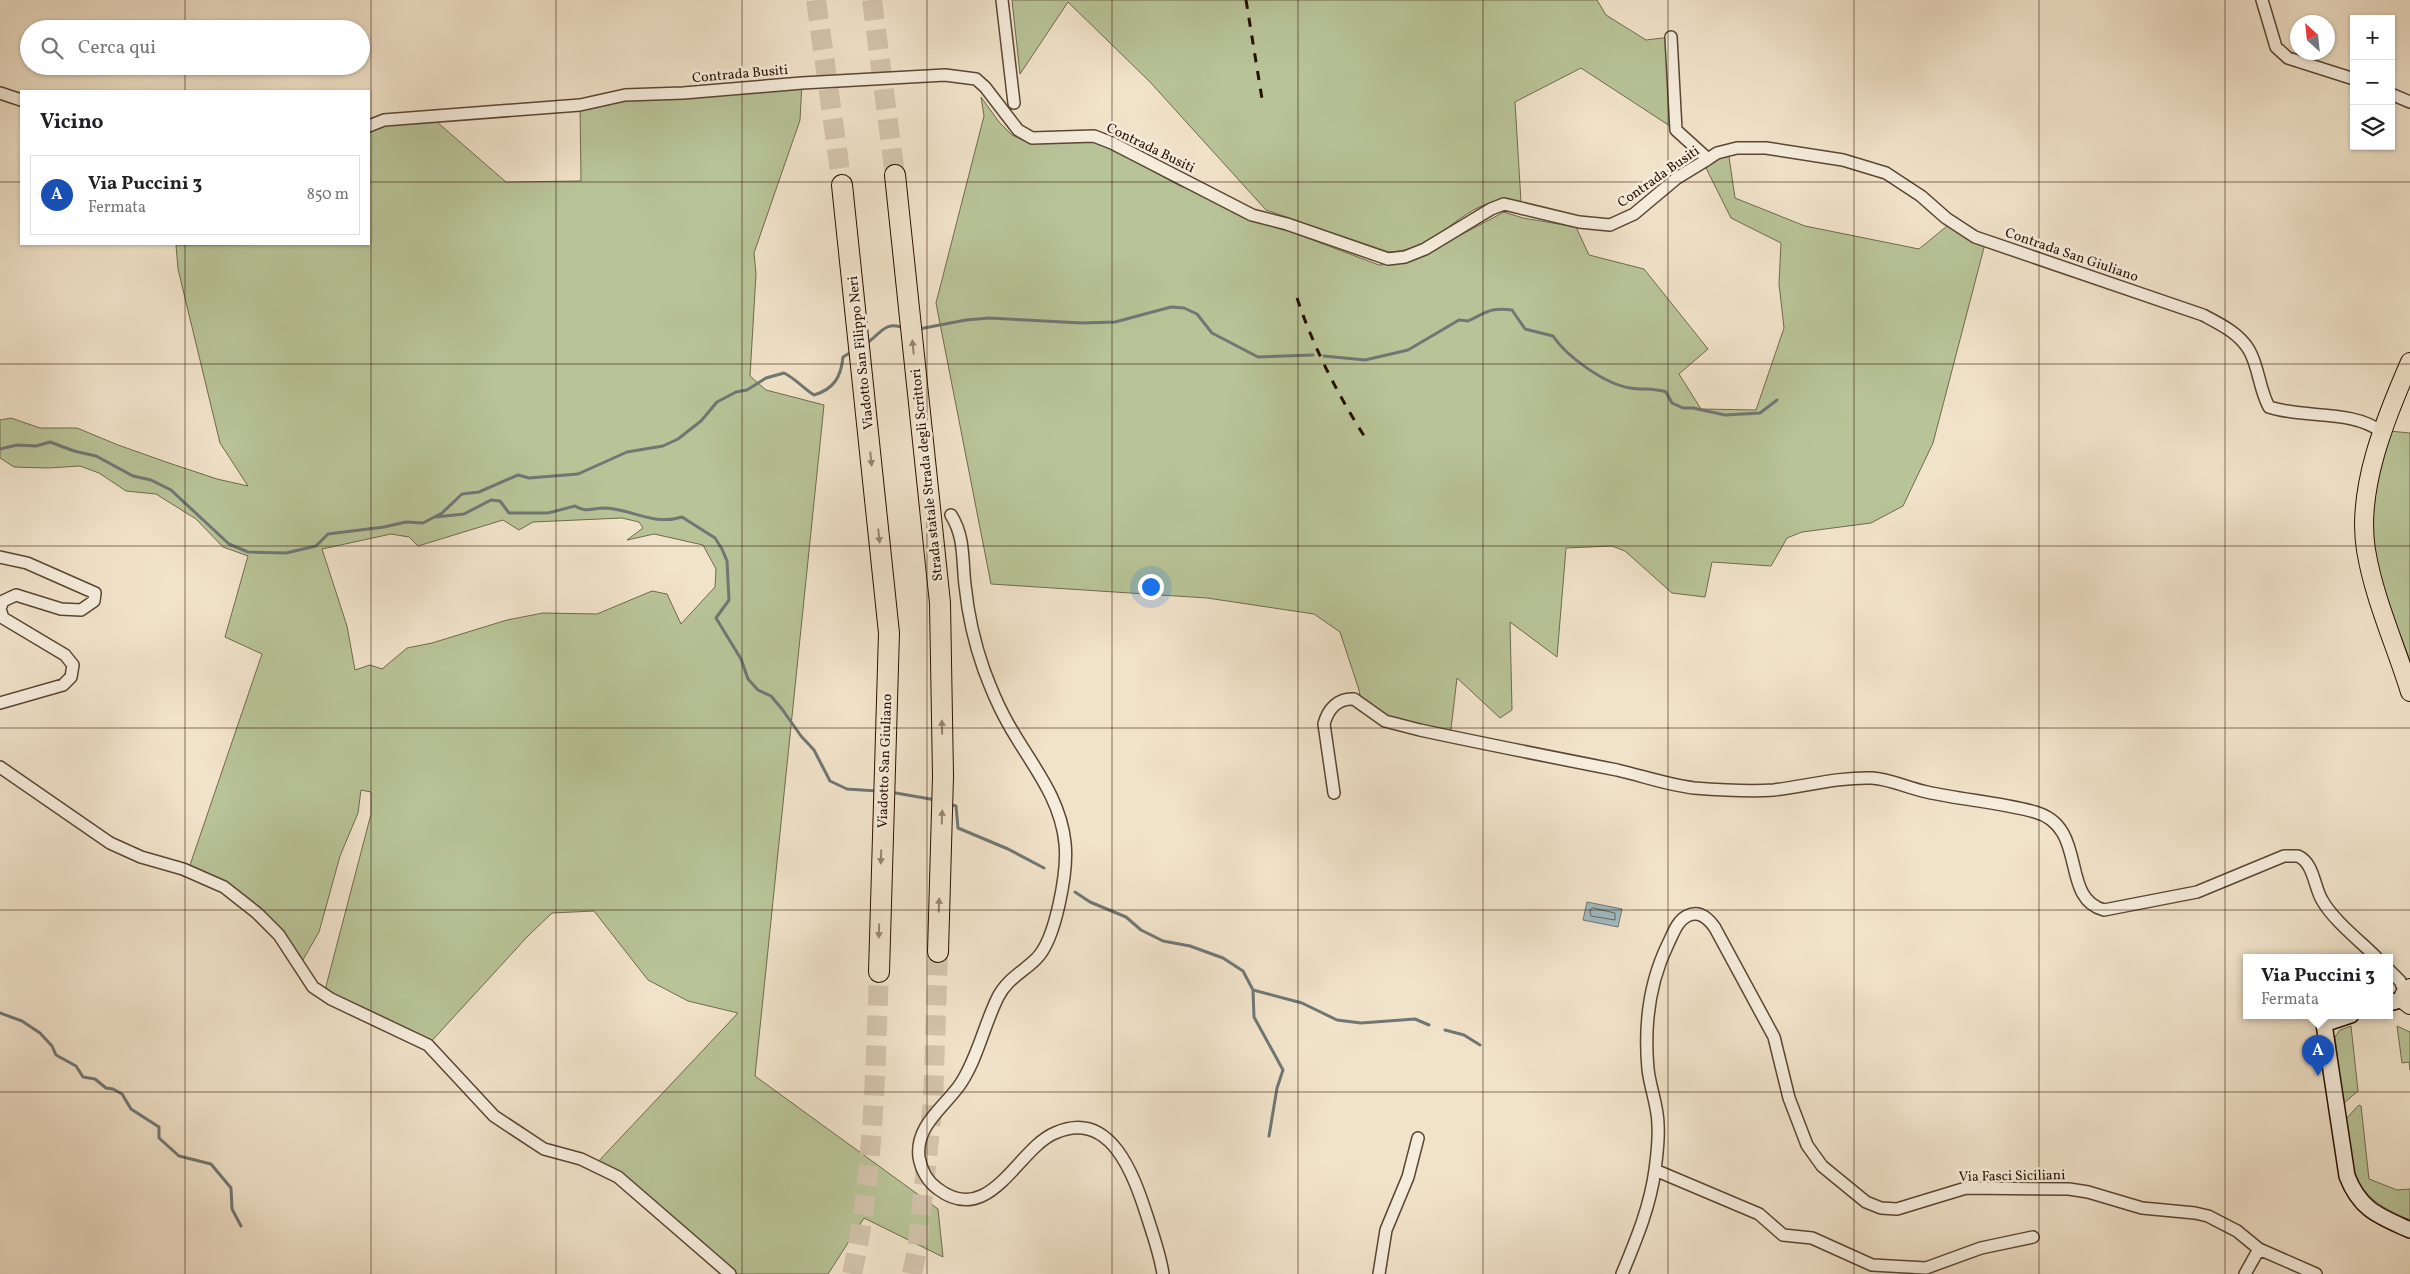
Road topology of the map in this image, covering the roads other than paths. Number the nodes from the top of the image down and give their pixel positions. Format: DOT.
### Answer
graph roads {
  1 [pos="1002,0"];
  2 [pos="2262,0"];
  3 [pos="1671,38"];
  4 [pos="2350,78"];
  5 [pos="0,93"];
  6 [pos="2395,96"];
  7 [pos="20,100"];
  8 [pos="2410,102"];
  9 [pos="1014,103"];
  10 [pos="370,126"];
  11 [pos="1713,156"];
  12 [pos="895,175"];
  13 [pos="842,185"];
  14 [pos="2410,362"];
  15 [pos="2382,432"];
  16 [pos="951,516"];
  17 [pos="0,557"];
  18 [pos="889,633"];
  19 [pos="2410,692"];
  20 [pos="0,703"];
  21 [pos="0,767"];
  22 [pos="1334,793"];
  23 [pos="938,952"];
  24 [pos="2373,954"];
  25 [pos="879,972"];
  26 [pos="2393,974"];
  27 [pos="2405,994"];
  28 [pos="2339,1019"];
  29 [pos="1418,1138"];
  30 [pos="1655,1170"];
  31 [pos="2410,1230"];
  32 [pos="2033,1237"];
  33 [pos="2259,1249"];
  34 [pos="730,1274"];
  35 [pos="1163,1274"];
  36 [pos="1378,1274"];
  37 [pos="1622,1274"];
  38 [pos="2245,1274"];
  39 [pos="2316,1274"];
  1 -- 9 [label="street"];
  2 -- 4 [label="street"];
  3 -- 11 [label="street"];
  5 -- 7 [label="street"];
  6 -- 8 [label="street"];
  10 -- 11 [label="street, Contrada Busiti"];
  11 -- 15 [label="street, Contrada San Giuliano"];
  23 -- 12 [label="highway, Strada statale Strada degli Scrittori, one-way"];
  13 -- 18 [label="highway, Viadotto San Filippo Neri, one-way"];
  14 -- 15 [label="main road"];
  15 -- 19 [label="main road"];
  16 -- 35 [label="street"];
  17 -- 20 [label="street"];
  18 -- 25 [label="highway, Viadotto San Giuliano, one-way"];
  21 -- 34 [label="street"];
  22 -- 24 [label="street"];
  26 -- 27 [label="street"];
  28 -- 31 [label="main road"];
  29 -- 36 [label="street"];
  30 -- 32 [label="street"];
  30 -- 33 [label="street, Via Fasci Siciliani"];
  30 -- 37 [label="street"];
  33 -- 38 [label="street"];
  33 -- 39 [label="street, Via Fasci Siciliani"];
}
